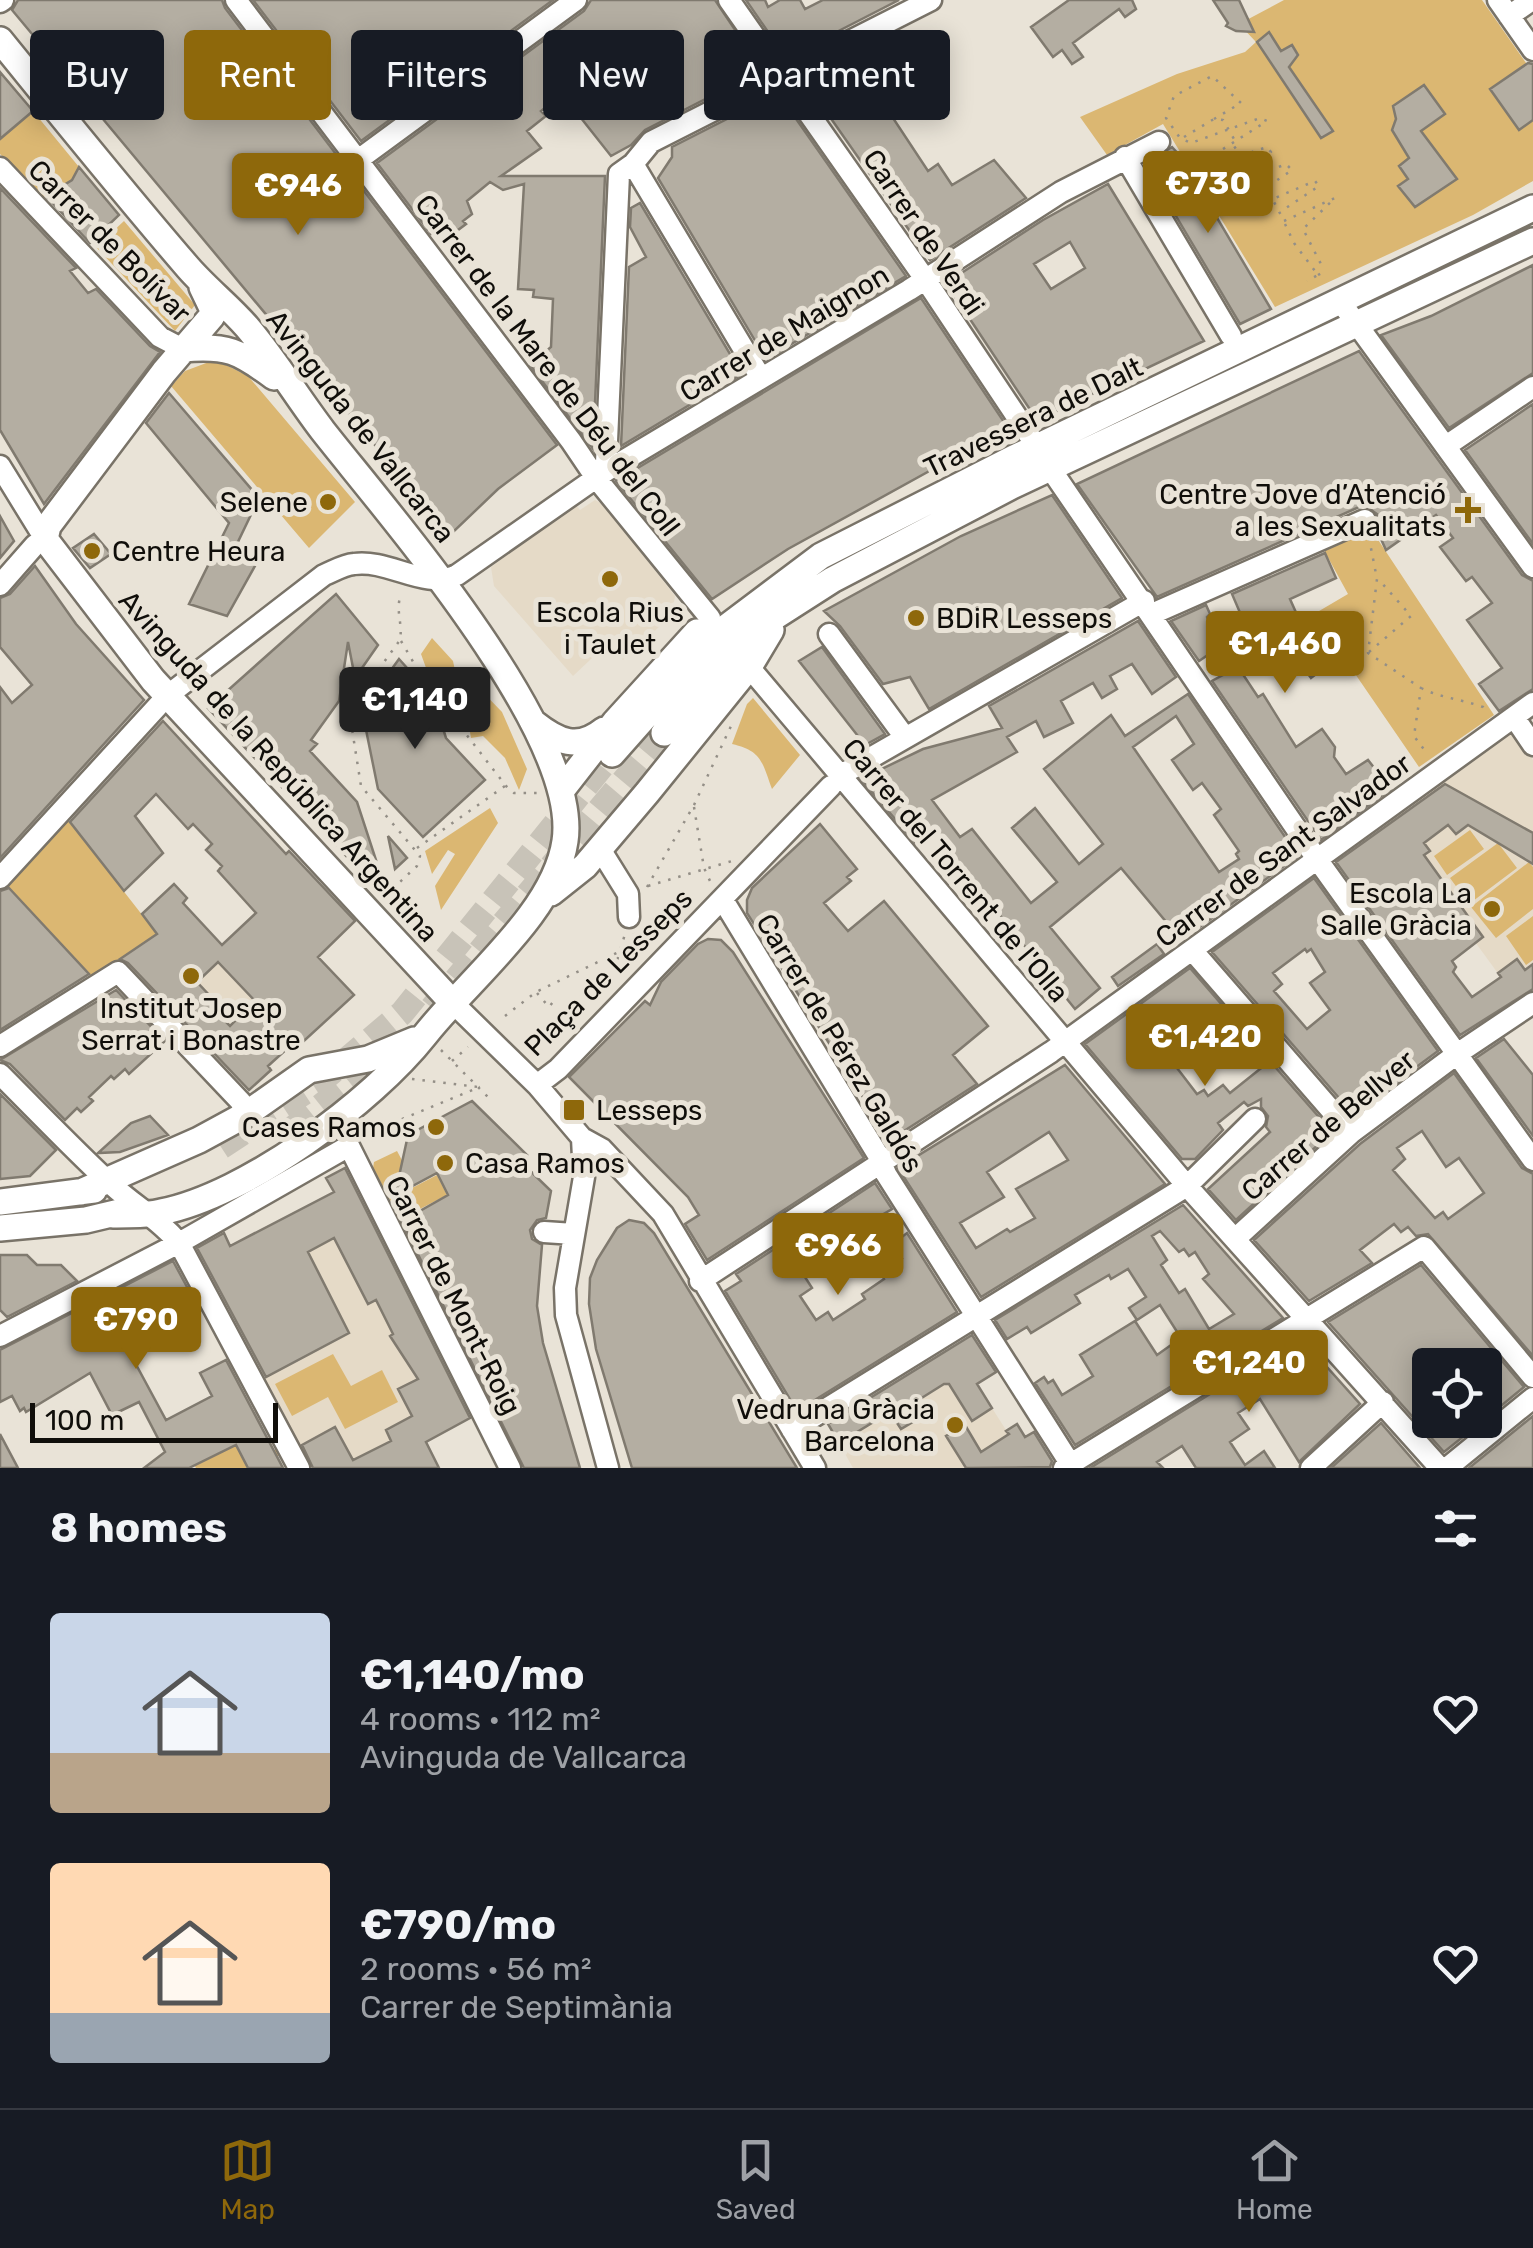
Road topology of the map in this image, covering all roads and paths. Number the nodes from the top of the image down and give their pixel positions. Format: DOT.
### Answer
graph roads {
  1 [pos="236,0"];
  2 [pos="729,0"];
  3 [pos="931,0"];
  4 [pos="1532,0"];
  5 [pos="570,2"];
  6 [pos="1504,8"];
  7 [pos="750,30"];
  8 [pos="872,30"];
  9 [pos="0,40"];
  10 [pos="1533,50"];
  11 [pos="704,115"];
  12 [pos="814,120"];
  13 [pos="1214,120"];
  14 [pos="1229,130"];
  15 [pos="1170,140"];
  16 [pos="1234,142"];
  17 [pos="1125,157"];
  18 [pos="1241,157"];
  19 [pos="358,160"];
  20 [pos="633,164"];
  21 [pos="1248,167"];
  22 [pos="0,168"];
  23 [pos="1252,178"];
  24 [pos="1260,193"];
  25 [pos="1271,202"];
  26 [pos="1533,208"];
  27 [pos="1280,212"];
  28 [pos="1284,221"];
  29 [pos="1533,241"];
  30 [pos="1318,275"];
  31 [pos="198,280"];
  32 [pos="925,280"];
  33 [pos="1307,282"];
  34 [pos="1340,301"];
  35 [pos="1359,324"];
  36 [pos="1231,336"];
  37 [pos="183,349"];
  38 [pos="760,378"];
  39 [pos="1533,387"];
  40 [pos="290,388"];
  41 [pos="1446,446"];
  42 [pos="1044,458"];
  43 [pos="0,466"];
  44 [pos="601,470"];
  45 [pos="1365,520"];
  46 [pos="45,540"];
  47 [pos="1533,568"];
  48 [pos="1377,579"];
  49 [pos="442,580"];
  50 [pos="0,585"];
  51 [pos="401,592"];
  52 [pos="1148,608"];
  53 [pos="829,634"];
  54 [pos="400,640"];
  55 [pos="729,642"];
  56 [pos="1368,653"];
  57 [pos="1421,688"];
  58 [pos="168,696"];
  59 [pos="1533,703"];
  60 [pos="1514,717"];
  61 [pos="530,720"];
  62 [pos="1489,720"];
  63 [pos="615,722"];
  64 [pos="730,727"];
  65 [pos="664,733"];
  66 [pos="904,736"];
  67 [pos="1533,745"];
  68 [pos="612,754"];
  69 [pos="1431,760"];
  70 [pos="835,781"];
  71 [pos="506,786"];
  72 [pos="550,792"];
  73 [pos="694,805"];
  74 [pos="416,848"];
  75 [pos="767,853"];
  76 [pos="605,857"];
  77 [pos="1317,859"];
  78 [pos="704,868"];
  79 [pos="0,878"];
  80 [pos="638,890"];
  81 [pos="543,900"];
  82 [pos="721,901"];
  83 [pos="379,902"];
  84 [pos="629,917"];
  85 [pos="670,927"];
  86 [pos="637,943"];
  87 [pos="621,950"];
  88 [pos="1192,950"];
  89 [pos="648,977"];
  90 [pos="536,992"];
  91 [pos="452,1002"];
  92 [pos="554,1002"];
  93 [pos="1533,1003"];
  94 [pos="577,1006"];
  95 [pos="505,1016"];
  96 [pos="1066,1041"];
  97 [pos="433,1042"];
  98 [pos="473,1043"];
  99 [pos="0,1046"];
  100 [pos="1457,1054"];
  101 [pos="452,1061"];
  102 [pos="319,1067"];
  103 [pos="0,1074"];
  104 [pos="405,1078"];
  105 [pos="537,1084"];
  106 [pos="480,1087"];
  107 [pos="490,1098"];
  108 [pos="344,1113"];
  109 [pos="245,1115"];
  110 [pos="1255,1119"];
  111 [pos="292,1129"];
  112 [pos="1352,1134"];
  113 [pos="582,1138"];
  114 [pos="356,1141"];
  115 [pos="221,1148"];
  116 [pos="1533,1160"];
  117 [pos="882,1162"];
  118 [pos="110,1183"];
  119 [pos="1187,1186"];
  120 [pos="0,1202"];
  121 [pos="133,1212"];
  122 [pos="0,1228"];
  123 [pos="544,1232"];
  124 [pos="574,1234"];
  125 [pos="1235,1239"];
  126 [pos="179,1243"];
  127 [pos="700,1281"];
  128 [pos="975,1316"];
  129 [pos="1307,1320"];
  130 [pos="3,1330"];
  131 [pos="1533,1377"];
  132 [pos="1533,1398"];
  133 [pos="1383,1402"];
  134 [pos="792,1430"];
  135 [pos="1069,1467"];
  136 [pos="299,1468"];
  137 [pos="510,1468"];
  138 [pos="608,1468"];
  139 [pos="815,1468"];
  140 [pos="1311,1468"];
  141 [pos="1444,1468"];
  1 -- 19 [label="street, Carrer de la Mare de Déu del Coll"];
  2 -- 7 [label="street, Carrer de Verdi"];
  3 -- 8 [label="street"];
  4 -- 6 [label="street"];
  5 -- 19 [label="street"];
  6 -- 10 [label="street"];
  9 -- 31 [label="main road, Avinguda de Vallcarca"];
  11 -- 20 [label="street"];
  12 -- 32 [label="street, Carrer de Verdi"];
  13 -- 14 [label="path"];
  13 -- 15 [label="path"];
  13 -- 15 [label="path"];
  14 -- 15 [label="path"];
  14 -- 16 [label="path"];
  14 -- 16 [label="path"];
  15 -- 17 [label="street, Carrer de Maignon"];
  16 -- 18 [label="path"];
  16 -- 18 [label="path"];
  17 -- 32 [label="street, Carrer de Maignon"];
  17 -- 36 [label="street"];
  18 -- 21 [label="path"];
  18 -- 21 [label="path"];
  19 -- 44 [label="street, Carrer de la Mare de Déu del Coll"];
  20 -- 38 [label="street"];
  20 -- 44 [label="street"];
  21 -- 23 [label="path"];
  21 -- 23 [label="path"];
  22 -- 37 [label="street, Carrer de Bolívar"];
  23 -- 24 [label="path"];
  23 -- 24 [label="path"];
  24 -- 25 [label="path"];
  24 -- 25 [label="path"];
  25 -- 27 [label="path"];
  25 -- 27 [label="path"];
  26 -- 34 [label="main road, Travessera de Dalt"];
  27 -- 28 [label="path"];
  28 -- 30 [label="path"];
  28 -- 30 [label="path, bridge"];
  29 -- 35 [label="main road, Travessera de Dalt"];
  30 -- 33 [label="path, bridge"];
  31 -- 37 [label="main road"];
  31 -- 40 [label="main road, Avinguda de Vallcarca"];
  32 -- 38 [label="street, Carrer de Maignon"];
  32 -- 42 [label="street, Carrer de Verdi"];
  34 -- 35 [label="street"];
  34 -- 42 [label="main road, Travessera de Dalt"];
  35 -- 41 [label="street"];
  35 -- 42 [label="main road, Travessera de Dalt"];
  37 -- 40 [label="main road"];
  37 -- 46 [label="main road"];
  38 -- 44 [label="street, Carrer de Maignon"];
  39 -- 41 [label="street"];
  40 -- 49 [label="main road, Avinguda de Vallcarca"];
  41 -- 47 [label="street"];
  42 -- 52 [label="street, Carrer de Verdi"];
  42 -- 55 [label="main road, Travessera de Dalt"];
  42 -- 55 [label="main road, Travessera de Dalt"];
  43 -- 46 [label="street, Avinguda de la República Argentina"];
  44 -- 49 [label="street, Carrer de Maignon"];
  44 -- 55 [label="street, Carrer de la Mare de Déu del Coll"];
  45 -- 48 [label="path"];
  45 -- 52 [label="street, Plaça de Lesseps"];
  46 -- 50 [label="street"];
  46 -- 58 [label="main road, Avinguda de la República Argentina"];
  48 -- 56 [label="path"];
  48 -- 56 [label="path"];
  49 -- 58 [label="street"];
  49 -- 61 [label="main road, Avinguda de Vallcarca"];
  51 -- 54 [label="path"];
  52 -- 66 [label="street, Plaça de Lesseps"];
  52 -- 77 [label="street, Carrer de Verdi"];
  53 -- 66 [label="street"];
  54 -- 71 [label="path"];
  54 -- 74 [label="path"];
  55 -- 63 [label="main road"];
  55 -- 65 [label="main road, Travessera de Dalt"];
  55 -- 68 [label="main road, Travessera de Dalt"];
  55 -- 70 [label="street, Carrer del Torrent de l'Olla"];
  55 -- 81 [label="main road"];
  56 -- 57 [label="path"];
  57 -- 62 [label="path"];
  57 -- 69 [label="path"];
  58 -- 79 [label="street"];
  58 -- 91 [label="main road, Avinguda de la República Argentina"];
  59 -- 60 [label="street, Carrer de Sant Salvador"];
  60 -- 67 [label="street"];
  60 -- 77 [label="street, Carrer de Sant Salvador"];
  61 -- 63 [label="main road"];
  61 -- 72 [label="main road, Avinguda de Vallcarca"];
  63 -- 72 [label="main road"];
  64 -- 73 [label="path, Plaça de Lesseps"];
  66 -- 70 [label="street, Plaça de Lesseps"];
  70 -- 75 [label="street, Plaça de Lesseps"];
  70 -- 96 [label="street, Carrer del Torrent de l'Olla"];
  71 -- 72 [label="path"];
  71 -- 74 [label="path"];
  72 -- 81 [label="main road, Avinguda de Vallcarca"];
  73 -- 78 [label="path"];
  73 -- 80 [label="path, Plaça de Lesseps"];
  74 -- 83 [label="path"];
  75 -- 78 [label="path"];
  75 -- 82 [label="street, Plaça de Lesseps"];
  76 -- 80 [label="street, Plaça de Lesseps"];
  77 -- 88 [label="street, Carrer de Sant Salvador"];
  77 -- 100 [label="street, Carrer de Verdi"];
  78 -- 80 [label="path"];
  78 -- 82 [label="path"];
  80 -- 84 [label="street, Plaça de Lesseps"];
  81 -- 91 [label="main road"];
  82 -- 89 [label="street, Plaça de Lesseps"];
  82 -- 117 [label="street, Carrer de Pérez Galdós"];
  84 -- 86 [label="path"];
  84 -- 87 [label="path, Plaça de Lesseps"];
  85 -- 86 [label="path, Plaça de Lesseps"];
  86 -- 87 [label="path, Plaça de Lesseps"];
  86 -- 89 [label="path"];
  87 -- 90 [label="path, Plaça de Lesseps"];
  87 -- 94 [label="path, Plaça de Lesseps"];
  88 -- 96 [label="street, Carrer de Sant Salvador"];
  88 -- 112 [label="street"];
  89 -- 105 [label="street, Plaça de Lesseps"];
  90 -- 92 [label="path"];
  90 -- 95 [label="path, Plaça de Lesseps"];
  91 -- 97 [label="main road"];
  91 -- 105 [label="street, Plaça de Lesseps"];
  93 -- 100 [label="street, Carrer de Bellver"];
  96 -- 117 [label="street, Carrer de Sant Salvador"];
  96 -- 119 [label="street, Carrer del Torrent de l'Olla"];
  97 -- 101 [label="path"];
  97 -- 102 [label="main road"];
  97 -- 108 [label="main road"];
  98 -- 101 [label="path"];
  99 -- 109 [label="street"];
  100 -- 112 [label="street, Carrer de Bellver"];
  100 -- 116 [label="street, Carrer de Verdi"];
  101 -- 106 [label="path"];
  102 -- 108 [label="main road"];
  102 -- 109 [label="main road"];
  103 -- 118 [label="street"];
  104 -- 106 [label="path"];
  105 -- 113 [label="street, Plaça de Lesseps"];
  106 -- 107 [label="path"];
  106 -- 114 [label="path"];
  108 -- 121 [label="main road"];
  109 -- 118 [label="main road"];
  110 -- 119 [label="street"];
  111 -- 121 [label="main road"];
  112 -- 125 [label="street, Carrer de Bellver"];
  113 -- 124 [label="street"];
  113 -- 127 [label="street, Plaça de Lesseps"];
  114 -- 126 [label="street"];
  114 -- 137 [label="street, Carrer de Mont-Roig"];
  115 -- 118 [label="main road"];
  117 -- 127 [label="street, Carrer de Sant Salvador"];
  117 -- 128 [label="street, Carrer de Pérez Galdós"];
  118 -- 120 [label="main road"];
  118 -- 121 [label="street"];
  119 -- 125 [label="street, Carrer del Torrent de l'Olla"];
  119 -- 128 [label="street"];
  121 -- 122 [label="main road"];
  121 -- 126 [label="street"];
  123 -- 124 [label="street"];
  124 -- 138 [label="street"];
  125 -- 129 [label="street, Carrer del Torrent de l'Olla"];
  126 -- 130 [label="street"];
  126 -- 136 [label="street"];
  127 -- 134 [label="street, Plaça de Lesseps"];
  128 -- 134 [label="street"];
  128 -- 135 [label="street, Carrer de Pérez Galdós"];
  129 -- 131 [label="street"];
  129 -- 133 [label="street, Carrer del Torrent de l'Olla"];
  129 -- 135 [label="street"];
  132 -- 141 [label="street"];
  133 -- 140 [label="street"];
  133 -- 141 [label="street, Carrer del Torrent de l'Olla"];
  134 -- 139 [label="street, Plaça de Lesseps"];
}
